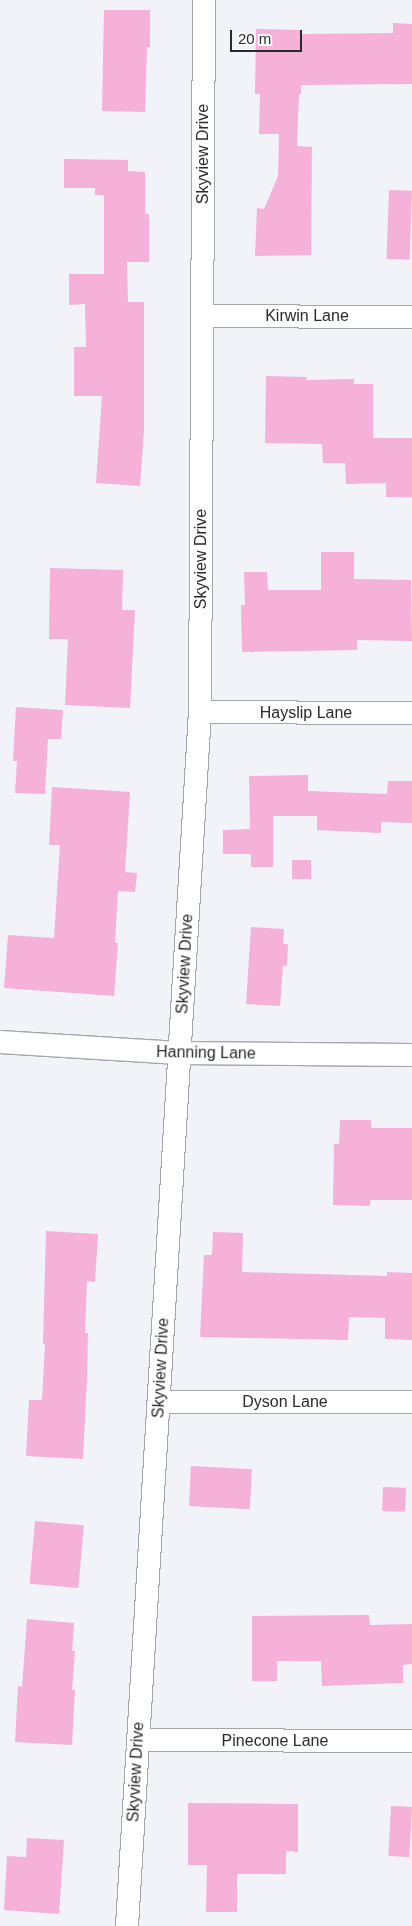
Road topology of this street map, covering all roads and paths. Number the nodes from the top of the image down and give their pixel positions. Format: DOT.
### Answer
graph roads {
  1 [pos="204,0"];
  2 [pos="202,316"];
  3 [pos="412,317"];
  4 [pos="200,712"];
  5 [pos="412,713"];
  6 [pos="0,1042"];
  7 [pos="179,1053"];
  8 [pos="412,1055"];
  9 [pos="158,1402"];
  10 [pos="412,1402"];
  11 [pos="138,1740"];
  12 [pos="412,1742"];
  13 [pos="127,1926"];
  1 -- 2 [label="street, Skyview Drive"];
  2 -- 3 [label="street, Kirwin Lane"];
  2 -- 4 [label="street, Skyview Drive"];
  4 -- 5 [label="street, Hayslip Lane"];
  4 -- 7 [label="street, Skyview Drive"];
  6 -- 7 [label="street, Hanning Lane"];
  7 -- 8 [label="street, Hanning Lane"];
  7 -- 9 [label="street, Skyview Drive"];
  9 -- 10 [label="street, Dyson Lane"];
  9 -- 11 [label="street, Skyview Drive"];
  11 -- 12 [label="street, Pinecone Lane"];
  11 -- 13 [label="street, Skyview Drive"];
}
